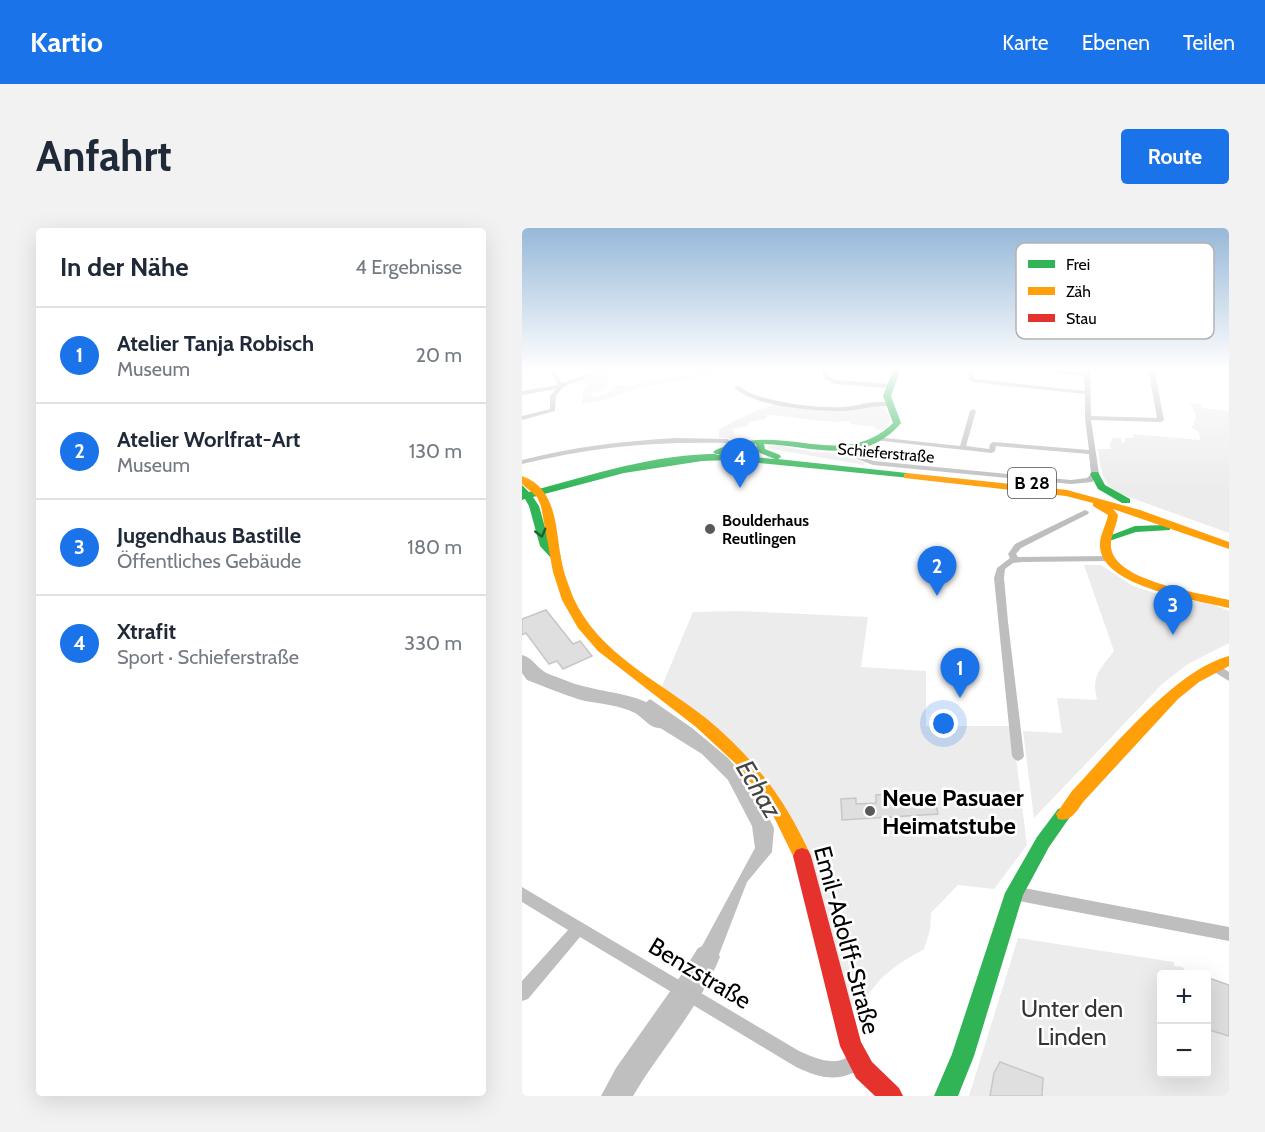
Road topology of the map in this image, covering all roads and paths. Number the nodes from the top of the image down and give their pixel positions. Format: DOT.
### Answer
graph roads {
  1 [pos="553,409"];
  2 [pos="891,409"];
  3 [pos="1088,409"];
  4 [pos="1159,409"];
  5 [pos="973,411"];
  6 [pos="522,418"];
  7 [pos="1088,418"];
  8 [pos="727,441"];
  9 [pos="873,441"];
  10 [pos="763,443"];
  11 [pos="846,448"];
  12 [pos="962,449"];
  13 [pos="747,452"];
  14 [pos="1092,452"];
  15 [pos="777,457"];
  16 [pos="522,462"];
  17 [pos="1095,474"];
  18 [pos="1025,487"];
  19 [pos="529,494"];
  20 [pos="1132,504"];
  21 [pos="1085,512"];
  22 [pos="1198,534"];
  23 [pos="1106,540"];
  24 [pos="1228,541"];
  25 [pos="1109,559"];
  26 [pos="1015,560"];
  27 [pos="1229,604"];
  28 [pos="1229,660"];
  29 [pos="1215,667"];
  30 [pos="1229,677"];
  31 [pos="1018,756"];
  32 [pos="1014,893"];
  33 [pos="522,894"];
  34 [pos="578,929"];
  35 [pos="1229,934"];
  36 [pos="522,993"];
  37 [pos="858,1060"];
  38 [pos="891,1096"];
  39 [pos="946,1096"];
  1 -- 6 [label="street"];
  2 -- 9 [label="main road"];
  3 -- 7 [label="street"];
  4 -- 7 [label="street"];
  5 -- 12 [label="street"];
  7 -- 14 [label="street"];
  8 -- 16 [label="street"];
  9 -- 11 [label="main road"];
  9 -- 12 [label="street"];
  10 -- 11 [label="main road"];
  10 -- 13 [label="main road"];
  10 -- 15 [label="main road"];
  11 -- 17 [label="street"];
  12 -- 14 [label="street"];
  13 -- 15 [label="main road, Schieferstraße / B 28"];
  13 -- 18 [label="main road, Schieferstraße / B 28"];
  13 -- 19 [label="main road, Schieferstraße / B 28"];
  14 -- 17 [label="street"];
  15 -- 20 [label="main road, Schieferstraße / B 28"];
  17 -- 20 [label="main road"];
  18 -- 22 [label="main road, Schieferstraße / B 28"];
  18 -- 23 [label="main road"];
  19 -- 37 [label="main road, Emil-Adolff-Straße"];
  20 -- 24 [label="main road, Schieferstraße / B 28"];
  21 -- 26 [label="street"];
  22 -- 23 [label="main road"];
  22 -- 24 [label="main road, Schieferstraße / B 28"];
  23 -- 25 [label="main road"];
  25 -- 26 [label="street"];
  25 -- 27 [label="main road"];
  26 -- 31 [label="street"];
  28 -- 29 [label="main road"];
  29 -- 30 [label="street"];
  29 -- 32 [label="main road"];
  32 -- 35 [label="street"];
  32 -- 39 [label="main road"];
  33 -- 34 [label="street, Benzstraße"];
  34 -- 36 [label="street"];
  34 -- 37 [label="street, Benzstraße"];
  37 -- 38 [label="main road, Emil-Adolff-Straße"];
}
